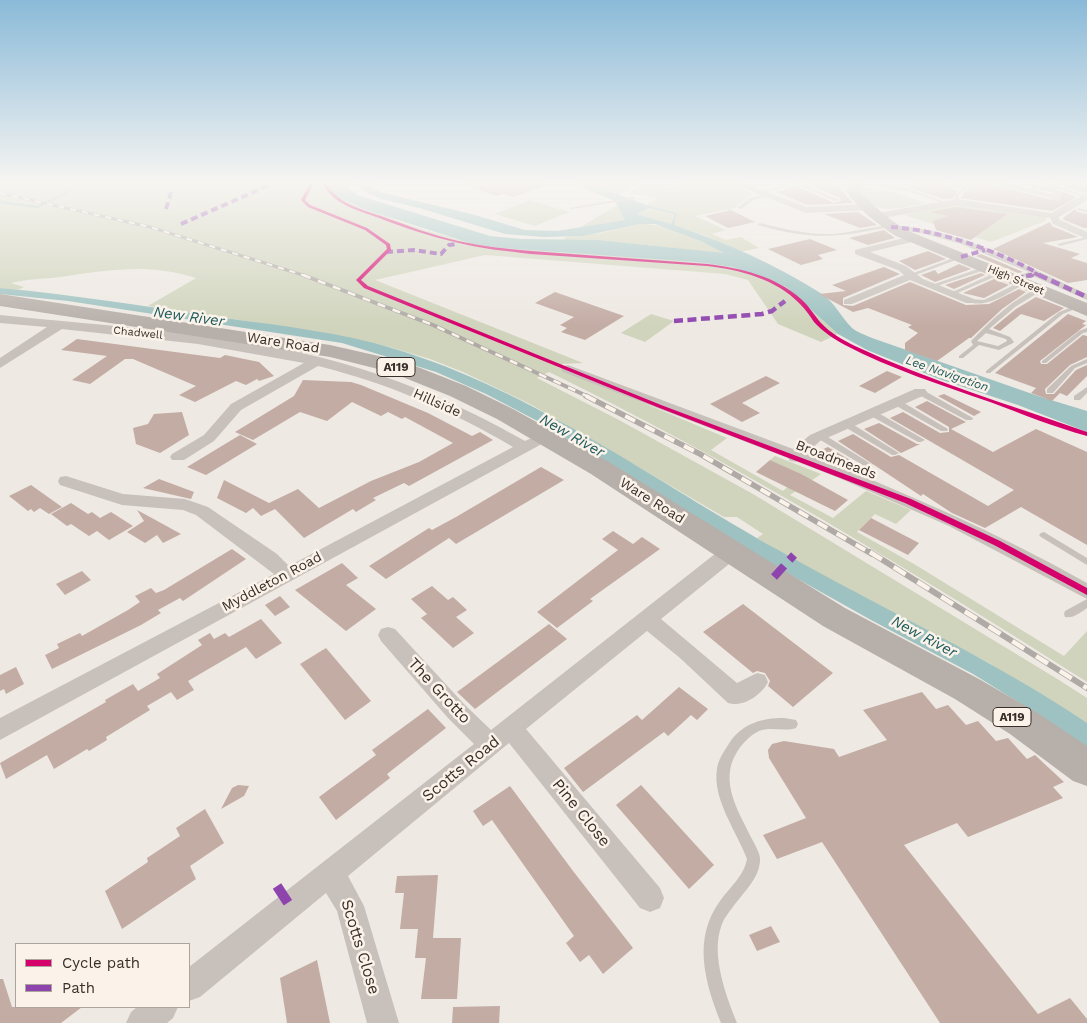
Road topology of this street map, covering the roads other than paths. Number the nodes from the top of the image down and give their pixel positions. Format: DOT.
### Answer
graph roads {
  1 [pos="790,231"];
  2 [pos="847,231"];
  3 [pos="899,231"];
  4 [pos="919,231"];
  5 [pos="1074,231"];
  6 [pos="1087,237"];
  7 [pos="912,239"];
  8 [pos="1060,244"];
  9 [pos="961,257"];
  10 [pos="912,275"];
  11 [pos="1011,275"];
  12 [pos="932,286"];
  13 [pos="1039,290"];
  14 [pos="951,294"];
  15 [pos="0,300"];
  16 [pos="970,301"];
  17 [pos="848,302"];
  18 [pos="1084,304"];
  19 [pos="0,319"];
  20 [pos="58,325"];
  21 [pos="985,330"];
  22 [pos="1087,330"];
  23 [pos="977,344"];
  24 [pos="276,353"];
  25 [pos="961,357"];
  26 [pos="1087,361"];
  27 [pos="317,362"];
  28 [pos="1044,362"];
  29 [pos="0,364"];
  30 [pos="988,372"];
  31 [pos="598,381"];
  32 [pos="1087,389"];
  33 [pos="1050,391"];
  34 [pos="920,392"];
  35 [pos="1077,398"];
  36 [pos="896,402"];
  37 [pos="872,412"];
  38 [pos="969,418"];
  39 [pos="846,424"];
  40 [pos="944,429"];
  41 [pos="820,436"];
  42 [pos="544,437"];
  43 [pos="921,440"];
  44 [pos="524,447"];
  45 [pos="895,452"];
  46 [pos="178,457"];
  47 [pos="796,458"];
  48 [pos="869,465"];
  49 [pos="66,481"];
  50 [pos="1044,535"];
  51 [pos="732,551"];
  52 [pos="1087,562"];
  53 [pos="286,574"];
  54 [pos="1087,592"];
  55 [pos="1087,603"];
  56 [pos="1068,614"];
  57 [pos="648,620"];
  58 [pos="388,635"];
  59 [pos="756,682"];
  60 [pos="792,724"];
  61 [pos="511,728"];
  62 [pos="0,730"];
  63 [pos="491,745"];
  64 [pos="1087,768"];
  65 [pos="330,874"];
  66 [pos="650,898"];
  67 [pos="190,985"];
  68 [pos="161,1008"];
  69 [pos="142,1023"];
  70 [pos="382,1023"];
  71 [pos="730,1023"];
  1 -- 2 [label="lane"];
  3 -- 7 [label="main road, High Street"];
  4 -- 11 [label="street"];
  5 -- 6 [label="street"];
  6 -- 8 [label="lane"];
  7 -- 9 [label="main road, High Street"];
  7 -- 10 [label="street"];
  9 -- 10 [label="lane"];
  9 -- 11 [label="main road, High Street"];
  10 -- 12 [label="street"];
  10 -- 17 [label="street"];
  11 -- 12 [label="lane"];
  11 -- 13 [label="main road, High Street"];
  11 -- 14 [label="lane"];
  11 -- 16 [label="lane"];
  11 -- 18 [label="street"];
  12 -- 14 [label="street"];
  13 -- 18 [label="main road, High Street"];
  13 -- 21 [label="lane"];
  14 -- 16 [label="street"];
  15 -- 42 [label="main road, Ware Road / A119"];
  18 -- 30 [label="lane"];
  19 -- 20 [label="street, Chadwell"];
  20 -- 24 [label="street, Chadwell"];
  20 -- 29 [label="street"];
  21 -- 23 [label="lane"];
  21 -- 23 [label="lane"];
  22 -- 28 [label="lane"];
  23 -- 25 [label="lane"];
  24 -- 27 [label="street, Hillside"];
  26 -- 33 [label="lane"];
  27 -- 44 [label="street, Hillside"];
  27 -- 46 [label="street"];
  31 -- 47 [label="street, Broadmeads"];
  32 -- 35 [label="lane"];
  34 -- 36 [label="street, Broadmeads"];
  34 -- 38 [label="lane"];
  36 -- 37 [label="street, Broadmeads"];
  36 -- 40 [label="lane"];
  37 -- 39 [label="street, Broadmeads"];
  37 -- 43 [label="lane"];
  39 -- 41 [label="street, Broadmeads"];
  39 -- 45 [label="lane"];
  41 -- 47 [label="street, Broadmeads"];
  41 -- 48 [label="lane"];
  42 -- 44 [label="street, Myddleton Road"];
  42 -- 51 [label="main road, Ware Road / A119"];
  44 -- 53 [label="street, Myddleton Road"];
  47 -- 54 [label="street, Broadmeads"];
  49 -- 53 [label="street"];
  50 -- 52 [label="lane"];
  51 -- 57 [label="street, Scotts Road"];
  51 -- 64 [label="main road, Ware Road / A119"];
  53 -- 62 [label="street, Myddleton Road"];
  55 -- 56 [label="lane"];
  57 -- 59 [label="street"];
  57 -- 61 [label="street, Scotts Road"];
  58 -- 63 [label="street, The Grotto"];
  60 -- 71 [label="lane"];
  61 -- 63 [label="street, Scotts Road"];
  61 -- 66 [label="street, Pine Close"];
  63 -- 65 [label="street, Scotts Road"];
  65 -- 67 [label="street, Scotts Road"];
  65 -- 70 [label="street, Scotts Close"];
  68 -- 69 [label="street"];
}
